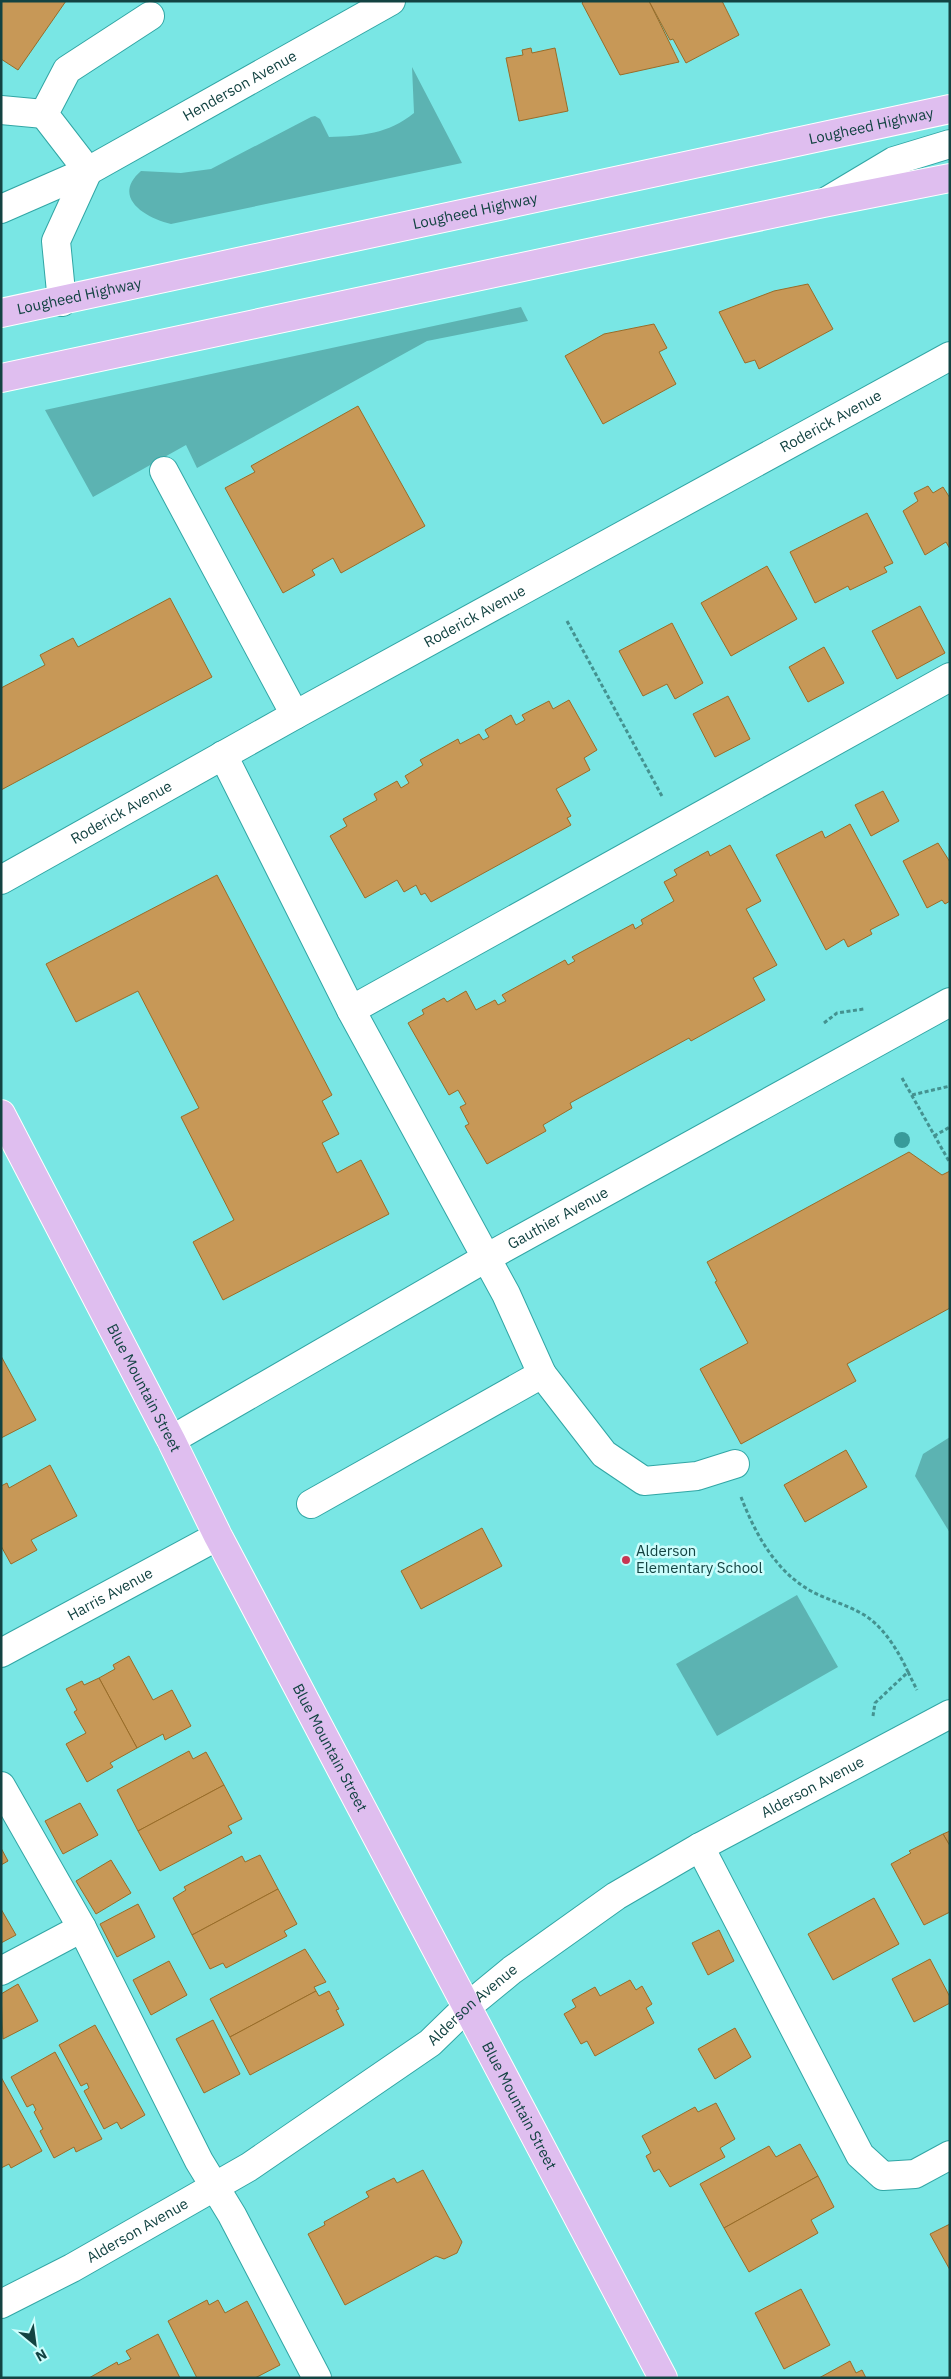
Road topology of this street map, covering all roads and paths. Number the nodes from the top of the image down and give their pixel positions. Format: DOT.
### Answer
graph roads {
  1 [pos="391,1"];
  2 [pos="150,16"];
  3 [pos="950,109"];
  4 [pos="1,110"];
  5 [pos="44,114"];
  6 [pos="950,144"];
  7 [pos="88,171"];
  8 [pos="950,178"];
  9 [pos="823,203"];
  10 [pos="1,208"];
  11 [pos="62,302"];
  12 [pos="1,313"];
  13 [pos="950,356"];
  14 [pos="1,378"];
  15 [pos="164,471"];
  16 [pos="568,621"];
  17 [pos="950,677"];
  18 [pos="296,714"];
  19 [pos="223,755"];
  20 [pos="679,827"];
  21 [pos="1,880"];
  22 [pos="950,1002"];
  23 [pos="351,1010"];
  24 [pos="902,1078"];
  25 [pos="950,1086"];
  26 [pos="912,1096"];
  27 [pos="1,1114"];
  28 [pos="950,1127"];
  29 [pos="934,1136"];
  30 [pos="950,1163"];
  31 [pos="486,1258"];
  32 [pos="542,1374"];
  33 [pos="171,1440"];
  34 [pos="737,1477"];
  35 [pos="311,1504"];
  36 [pos="218,1536"];
  37 [pos="1,1653"];
  38 [pos="908,1672"];
  39 [pos="917,1690"];
  40 [pos="950,1714"];
  41 [pos="873,1717"];
  42 [pos="1,1786"];
  43 [pos="700,1847"];
  44 [pos="82,1928"];
  45 [pos="1,1971"];
  46 [pos="467,2007"];
  47 [pos="950,2155"];
  48 [pos="215,2186"];
  49 [pos="1,2304"];
  50 [pos="317,2378"];
  51 [pos="663,2378"];
  1 -- 7 [label="street, Henderson Avenue"];
  2 -- 5 [label="street"];
  3 -- 11 [label="main road, Lougheed Highway"];
  4 -- 5 [label="street"];
  5 -- 7 [label="street"];
  6 -- 9 [label="street"];
  7 -- 10 [label="street, Henderson Avenue"];
  7 -- 11 [label="street"];
  8 -- 9 [label="main road"];
  9 -- 14 [label="main road"];
  11 -- 12 [label="main road, Lougheed Highway"];
  13 -- 18 [label="street, Roderick Avenue"];
  15 -- 18 [label="street"];
  16 -- 20 [label="path"];
  17 -- 20 [label="street"];
  18 -- 19 [label="street, Roderick Avenue"];
  19 -- 21 [label="street, Roderick Avenue"];
  19 -- 23 [label="street"];
  20 -- 23 [label="street"];
  22 -- 31 [label="street, Gauthier Avenue"];
  23 -- 31 [label="street"];
  24 -- 26 [label="path"];
  25 -- 26 [label="path"];
  26 -- 29 [label="path"];
  27 -- 33 [label="main road, Blue Mountain Street"];
  28 -- 29 [label="path"];
  29 -- 30 [label="path"];
  31 -- 32 [label="street"];
  31 -- 33 [label="street, Gauthier Avenue"];
  32 -- 34 [label="street"];
  32 -- 35 [label="street"];
  33 -- 36 [label="main road, Blue Mountain Street"];
  34 -- 38 [label="path"];
  36 -- 37 [label="street, Harris Avenue"];
  36 -- 46 [label="main road, Blue Mountain Street"];
  38 -- 39 [label="path"];
  38 -- 41 [label="path"];
  40 -- 43 [label="street, Alderson Avenue"];
  42 -- 44 [label="street"];
  43 -- 46 [label="street, Alderson Avenue"];
  43 -- 47 [label="street"];
  44 -- 45 [label="street"];
  44 -- 48 [label="street"];
  46 -- 48 [label="street, Alderson Avenue"];
  46 -- 51 [label="main road, Blue Mountain Street"];
  48 -- 49 [label="street, Alderson Avenue"];
  48 -- 50 [label="street"];
}
